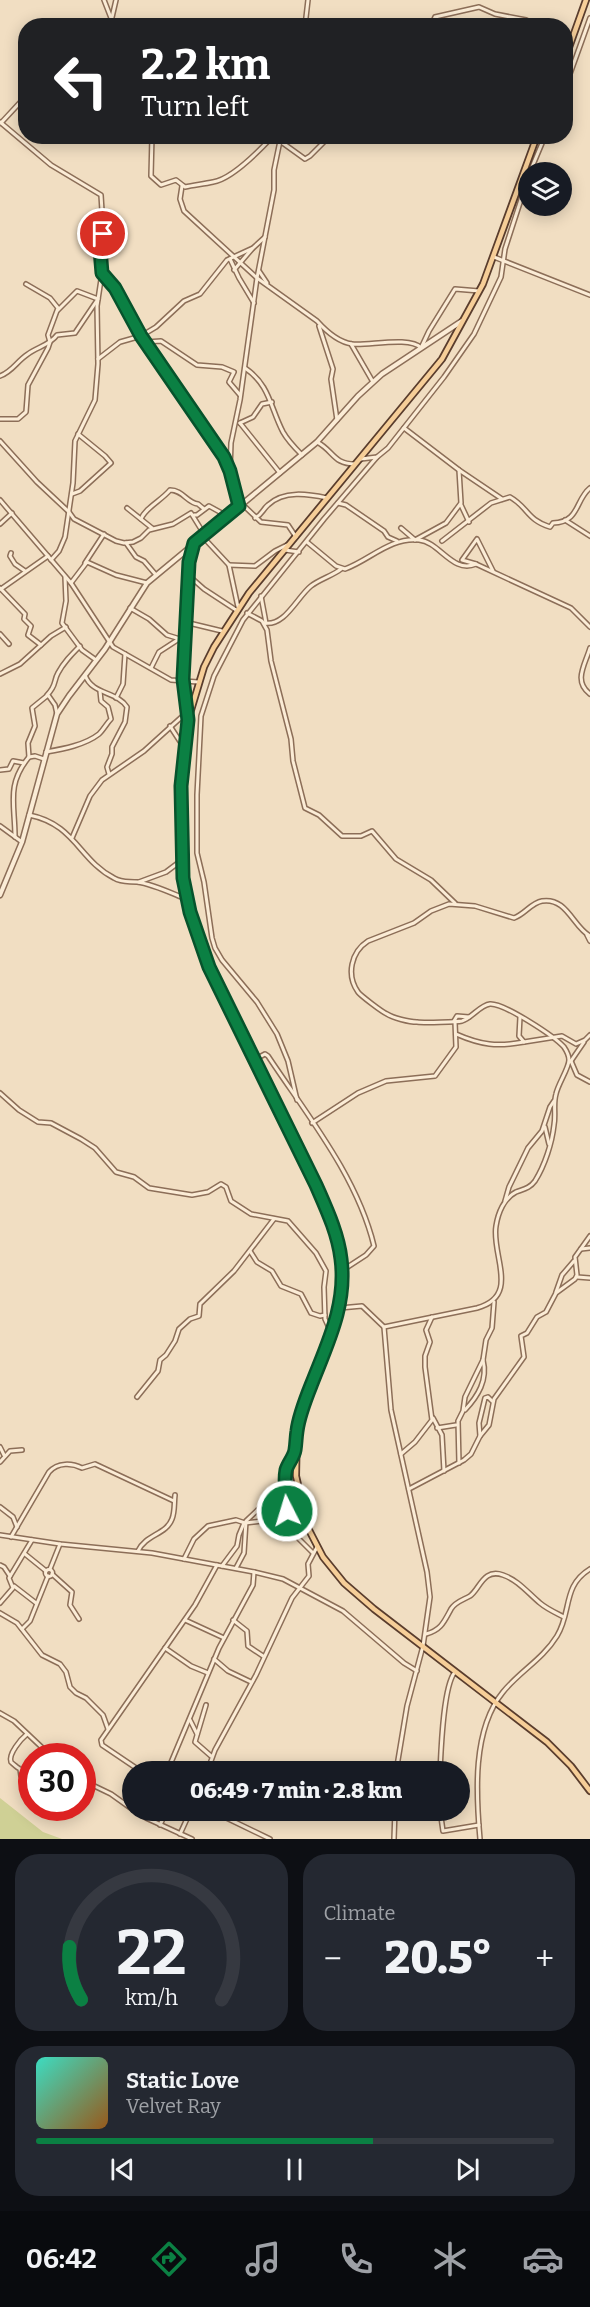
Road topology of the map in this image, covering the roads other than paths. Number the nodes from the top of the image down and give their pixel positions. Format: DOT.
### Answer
graph roads {
  1 [pos="104,0"];
  2 [pos="116,0"];
  3 [pos="308,0"];
  4 [pos="586,0"];
  5 [pos="112,18"];
  6 [pos="112,18"];
  7 [pos="306,18"];
  8 [pos="435,18"];
  9 [pos="516,18"];
  10 [pos="590,18"];
  11 [pos="573,36"];
  12 [pos="573,65"];
  13 [pos="18,105"];
  14 [pos="1,123"];
  15 [pos="18,137"];
  16 [pos="26,144"];
  17 [pos="152,144"];
  18 [pos="265,144"];
  19 [pos="280,144"];
  20 [pos="283,144"];
  21 [pos="322,144"];
  22 [pos="534,144"];
  23 [pos="542,144"];
  24 [pos="534,162"];
  25 [pos="183,186"];
  26 [pos="518,210"];
  27 [pos="265,237"];
  28 [pos="254,248"];
  29 [pos="494,257"];
  30 [pos="231,258"];
  31 [pos="502,260"];
  32 [pos="239,262"];
  33 [pos="234,270"];
  34 [pos="259,270"];
  35 [pos="102,273"];
  36 [pos="257,278"];
  37 [pos="26,284"];
  38 [pos="270,287"];
  39 [pos="480,291"];
  40 [pos="590,295"];
  41 [pos="98,299"];
  42 [pos="255,304"];
  43 [pos="58,310"];
  44 [pos="465,319"];
  45 [pos="317,321"];
  46 [pos="141,336"];
  47 [pos="50,342"];
  48 [pos="146,342"];
  49 [pos="351,344"];
  50 [pos="421,348"];
  51 [pos="98,359"];
  52 [pos="245,368"];
  53 [pos="0,376"];
  54 [pos="373,382"];
  55 [pos="241,397"];
  56 [pos="272,402"];
  57 [pos="0,419"];
  58 [pos="338,421"];
  59 [pos="238,424"];
  60 [pos="404,428"];
  61 [pos="78,434"];
  62 [pos="0,441"];
  63 [pos="317,442"];
  64 [pos="302,455"];
  65 [pos="377,457"];
  66 [pos="361,459"];
  67 [pos="356,464"];
  68 [pos="459,470"];
  69 [pos="230,471"];
  70 [pos="280,472"];
  71 [pos="590,488"];
  72 [pos="72,494"];
  73 [pos="327,498"];
  74 [pos="502,499"];
  75 [pos="0,500"];
  76 [pos="337,503"];
  77 [pos="461,503"];
  78 [pos="240,505"];
  79 [pos="127,508"];
  80 [pos="204,509"];
  81 [pos="69,512"];
  82 [pos="12,513"];
  83 [pos="194,515"];
  84 [pos="227,516"];
  85 [pos="255,518"];
  86 [pos="141,519"];
  87 [pos="565,520"];
  88 [pos="469,522"];
  89 [pos="0,524"];
  90 [pos="401,528"];
  91 [pos="154,529"];
  92 [pos="104,534"];
  93 [pos="203,535"];
  94 [pos="590,536"];
  95 [pos="296,537"];
  96 [pos="416,540"];
  97 [pos="442,541"];
  98 [pos="306,542"];
  99 [pos="398,542"];
  100 [pos="126,543"];
  101 [pos="194,543"];
  102 [pos="289,545"];
  103 [pos="285,550"];
  104 [pos="298,552"];
  105 [pos="11,553"];
  106 [pos="48,556"];
  107 [pos="51,560"];
  108 [pos="476,564"];
  109 [pos="84,565"];
  110 [pos="229,565"];
  111 [pos="341,568"];
  112 [pos="493,571"];
  113 [pos="25,572"];
  114 [pos="187,574"];
  115 [pos="65,575"];
  116 [pos="156,575"];
  117 [pos="71,583"];
  118 [pos="147,583"];
  119 [pos="0,589"];
  120 [pos="261,596"];
  121 [pos="130,608"];
  122 [pos="237,608"];
  123 [pos="248,614"];
  124 [pos="185,620"];
  125 [pos="265,623"];
  126 [pos="66,627"];
  127 [pos="590,627"];
  128 [pos="222,631"];
  129 [pos="0,634"];
  130 [pos="182,639"];
  131 [pos="110,642"];
  132 [pos="9,644"];
  133 [pos="41,645"];
  134 [pos="80,646"];
  135 [pos="590,648"];
  136 [pos="124,654"];
  137 [pos="96,660"];
  138 [pos="151,668"];
  139 [pos="0,674"];
  140 [pos="85,675"];
  141 [pos="183,682"];
  142 [pos="199,682"];
  143 [pos="100,691"];
  144 [pos="590,694"];
  145 [pos="47,695"];
  146 [pos="116,698"];
  147 [pos="186,713"];
  148 [pos="57,714"];
  149 [pos="188,720"];
  150 [pos="170,726"];
  151 [pos="183,748"];
  152 [pos="46,752"];
  153 [pos="29,757"];
  154 [pos="44,759"];
  155 [pos="24,763"];
  156 [pos="0,770"];
  157 [pos="109,774"];
  158 [pos="29,815"];
  159 [pos="0,826"];
  160 [pos="15,837"];
  161 [pos="72,838"];
  162 [pos="22,842"];
  163 [pos="182,860"];
  164 [pos="139,882"];
  165 [pos="0,896"];
  166 [pos="186,899"];
  167 [pos="456,904"];
  168 [pos="589,935"];
  169 [pos="590,941"];
  170 [pos="520,1017"];
  171 [pos="454,1022"];
  172 [pos="456,1034"];
  173 [pos="590,1035"];
  174 [pos="550,1036"];
  175 [pos="585,1040"];
  176 [pos="524,1042"];
  177 [pos="566,1049"];
  178 [pos="254,1059"];
  179 [pos="572,1059"];
  180 [pos="568,1065"];
  181 [pos="590,1082"];
  182 [pos="0,1094"];
  183 [pos="297,1100"];
  184 [pos="554,1101"];
  185 [pos="312,1123"];
  186 [pos="545,1125"];
  187 [pos="550,1146"];
  188 [pos="505,1203"];
  189 [pos="274,1219"];
  190 [pos="590,1236"];
  191 [pos="590,1248"];
  192 [pos="581,1249"];
  193 [pos="250,1251"];
  194 [pos="574,1261"];
  195 [pos="342,1270"];
  196 [pos="577,1277"];
  197 [pos="590,1278"];
  198 [pos="556,1293"];
  199 [pos="494,1300"];
  200 [pos="340,1308"];
  201 [pos="325,1315"];
  202 [pos="432,1317"];
  203 [pos="384,1327"];
  204 [pos="332,1334"];
  205 [pos="483,1360"];
  206 [pos="137,1396"];
  207 [pos="492,1402"];
  208 [pos="464,1411"];
  209 [pos="432,1417"];
  210 [pos="457,1424"];
  211 [pos="449,1427"];
  212 [pos="437,1428"];
  213 [pos="458,1432"];
  214 [pos="480,1436"];
  215 [pos="0,1447"];
  216 [pos="22,1450"];
  217 [pos="295,1452"];
  218 [pos="401,1454"];
  219 [pos="4,1457"];
  220 [pos="0,1462"];
  221 [pos="459,1463"];
  222 [pos="444,1471"];
  223 [pos="283,1486"];
  224 [pos="409,1489"];
  225 [pos="175,1496"];
  226 [pos="174,1501"];
  227 [pos="0,1507"];
  228 [pos="245,1523"];
  229 [pos="272,1526"];
  230 [pos="17,1527"];
  231 [pos="0,1535"];
  232 [pos="11,1537"];
  233 [pos="32,1540"];
  234 [pos="60,1544"];
  235 [pos="317,1547"];
  236 [pos="138,1551"];
  237 [pos="25,1554"];
  238 [pos="313,1555"];
  239 [pos="184,1559"];
  240 [pos="0,1565"];
  241 [pos="217,1565"];
  242 [pos="222,1566"];
  243 [pos="236,1568"];
  244 [pos="590,1569"];
  245 [pos="48,1570"];
  246 [pos="254,1572"];
  247 [pos="50,1575"];
  248 [pos="10,1576"];
  249 [pos="14,1586"];
  250 [pos="300,1587"];
  251 [pos="0,1603"];
  252 [pos="36,1603"];
  253 [pos="0,1613"];
  254 [pos="564,1617"];
  255 [pos="79,1618"];
  256 [pos="185,1620"];
  257 [pos="233,1620"];
  258 [pos="22,1629"];
  259 [pos="426,1634"];
  260 [pos="224,1638"];
  261 [pos="423,1646"];
  262 [pos="165,1648"];
  263 [pos="263,1656"];
  264 [pos="214,1659"];
  265 [pos="417,1671"];
  266 [pos="456,1671"];
  267 [pos="208,1673"];
  268 [pos="251,1682"];
  269 [pos="496,1703"];
  270 [pos="206,1705"];
  271 [pos="0,1713"];
  272 [pos="190,1720"];
  273 [pos="108,1730"];
  274 [pos="27,1734"];
  275 [pos="197,1734"];
  276 [pos="19,1743"];
  277 [pos="37,1743"];
  278 [pos="18,1744"];
  279 [pos="212,1757"];
  280 [pos="126,1761"];
  281 [pos="173,1761"];
  282 [pos="210,1761"];
  283 [pos="398,1761"];
  284 [pos="441,1761"];
  285 [pos="18,1768"];
  286 [pos="96,1788"];
  287 [pos="590,1791"];
  288 [pos="122,1802"];
  289 [pos="153,1821"];
  290 [pos="162,1821"];
  291 [pos="186,1821"];
  292 [pos="233,1821"];
  293 [pos="395,1821"];
  294 [pos="442,1821"];
  295 [pos="160,1825"];
  296 [pos="478,1825"];
  297 [pos="180,1834"];
  298 [pos="192,1839"];
  299 [pos="270,1839"];
  300 [pos="394,1839"];
  301 [pos="480,1839"];
  1 -- 5 [label="street"];
  2 -- 6 [label="street"];
  3 -- 7 [label="street"];
  4 -- 11 [label="main road"];
  8 -- 9 [label="street"];
  10 -- 12 [label="street"];
  13 -- 14 [label="street"];
  14 -- 15 [label="street"];
  16 -- 35 [label="street"];
  17 -- 25 [label="street"];
  18 -- 25 [label="street"];
  19 -- 27 [label="street"];
  20 -- 21 [label="street"];
  22 -- 29 [label="main road"];
  23 -- 24 [label="street"];
  25 -- 30 [label="street"];
  26 -- 31 [label="street"];
  27 -- 28 [label="street"];
  27 -- 34 [label="street"];
  28 -- 30 [label="street"];
  28 -- 32 [label="street"];
  29 -- 31 [label="street"];
  29 -- 39 [label="main road"];
  30 -- 32 [label="street"];
  30 -- 33 [label="street"];
  30 -- 46 [label="street"];
  31 -- 40 [label="street"];
  31 -- 60 [label="street"];
  32 -- 33 [label="street"];
  32 -- 36 [label="street"];
  33 -- 42 [label="street"];
  34 -- 36 [label="street"];
  34 -- 38 [label="street"];
  35 -- 41 [label="street"];
  35 -- 46 [label="street"];
  36 -- 38 [label="street"];
  36 -- 42 [label="street"];
  37 -- 43 [label="street"];
  38 -- 45 [label="street"];
  39 -- 44 [label="main road"];
  39 -- 50 [label="street"];
  41 -- 43 [label="street"];
  41 -- 47 [label="street"];
  41 -- 51 [label="street"];
  42 -- 52 [label="street"];
  43 -- 47 [label="street"];
  44 -- 50 [label="street"];
  44 -- 66 [label="main road"];
  45 -- 49 [label="street"];
  45 -- 58 [label="street"];
  46 -- 48 [label="street"];
  46 -- 51 [label="street"];
  47 -- 53 [label="street"];
  47 -- 57 [label="street"];
  48 -- 55 [label="street"];
  48 -- 69 [label="street"];
  49 -- 50 [label="street"];
  49 -- 54 [label="street"];
  50 -- 54 [label="street"];
  51 -- 61 [label="street"];
  52 -- 55 [label="street"];
  52 -- 56 [label="street"];
  54 -- 58 [label="street"];
  55 -- 59 [label="street"];
  56 -- 59 [label="street"];
  56 -- 64 [label="street"];
  58 -- 63 [label="street"];
  59 -- 69 [label="street"];
  59 -- 70 [label="street"];
  60 -- 65 [label="street"];
  60 -- 68 [label="street"];
  61 -- 72 [label="street"];
  61 -- 72 [label="street"];
  62 -- 81 [label="street"];
  63 -- 64 [label="street"];
  63 -- 67 [label="street"];
  64 -- 70 [label="street"];
  65 -- 66 [label="street"];
  65 -- 76 [label="street"];
  66 -- 67 [label="main road"];
  67 -- 73 [label="main road"];
  68 -- 74 [label="street"];
  68 -- 77 [label="street"];
  69 -- 78 [label="street"];
  70 -- 78 [label="street"];
  71 -- 87 [label="street"];
  72 -- 81 [label="street"];
  73 -- 85 [label="street"];
  73 -- 95 [label="main road"];
  74 -- 87 [label="street"];
  74 -- 88 [label="street"];
  75 -- 82 [label="street"];
  76 -- 98 [label="street"];
  76 -- 99 [label="street"];
  77 -- 88 [label="street"];
  77 -- 96 [label="street"];
  78 -- 84 [label="street"];
  78 -- 85 [label="street"];
  79 -- 86 [label="street"];
  80 -- 83 [label="street"];
  80 -- 84 [label="street"];
  80 -- 86 [label="street"];
  81 -- 92 [label="street"];
  81 -- 107 [label="street"];
  82 -- 89 [label="street"];
  82 -- 106 [label="street"];
  83 -- 91 [label="street"];
  83 -- 93 [label="street"];
  84 -- 93 [label="street"];
  85 -- 95 [label="street"];
  86 -- 91 [label="street"];
  87 -- 94 [label="street"];
  88 -- 97 [label="street"];
  90 -- 96 [label="street"];
  91 -- 100 [label="street"];
  92 -- 100 [label="street"];
  92 -- 109 [label="street"];
  93 -- 101 [label="street"];
  93 -- 110 [label="street"];
  95 -- 102 [label="main road"];
  96 -- 99 [label="street"];
  96 -- 108 [label="street"];
  98 -- 104 [label="street"];
  98 -- 111 [label="street"];
  99 -- 111 [label="street"];
  100 -- 116 [label="street"];
  101 -- 114 [label="street"];
  101 -- 116 [label="street"];
  102 -- 103 [label="main road"];
  102 -- 110 [label="street"];
  103 -- 104 [label="street"];
  103 -- 122 [label="main road"];
  104 -- 120 [label="street"];
  105 -- 113 [label="street"];
  106 -- 107 [label="street"];
  106 -- 113 [label="street"];
  107 -- 115 [label="street"];
  108 -- 112 [label="street"];
  108 -- 112 [label="street"];
  109 -- 117 [label="street"];
  109 -- 118 [label="street"];
  110 -- 122 [label="street"];
  111 -- 125 [label="street"];
  112 -- 127 [label="street"];
  113 -- 119 [label="street"];
  114 -- 122 [label="street"];
  114 -- 124 [label="street"];
  115 -- 117 [label="street"];
  115 -- 126 [label="street"];
  116 -- 118 [label="street"];
  117 -- 131 [label="street"];
  118 -- 121 [label="street"];
  119 -- 133 [label="street"];
  120 -- 123 [label="street"];
  120 -- 125 [label="street"];
  121 -- 130 [label="street"];
  121 -- 131 [label="street"];
  122 -- 128 [label="main road"];
  123 -- 125 [label="street"];
  123 -- 183 [label="street"];
  124 -- 128 [label="street"];
  124 -- 130 [label="street"];
  125 -- 167 [label="street"];
  126 -- 133 [label="street"];
  126 -- 134 [label="street"];
  128 -- 142 [label="main road"];
  129 -- 132 [label="street"];
  130 -- 138 [label="street"];
  130 -- 141 [label="street"];
  131 -- 136 [label="street"];
  131 -- 137 [label="street"];
  133 -- 139 [label="street"];
  134 -- 137 [label="street"];
  134 -- 145 [label="street"];
  135 -- 144 [label="street"];
  136 -- 138 [label="street"];
  136 -- 146 [label="street"];
  137 -- 140 [label="street"];
  138 -- 141 [label="street"];
  140 -- 143 [label="street"];
  140 -- 148 [label="street"];
  141 -- 142 [label="street"];
  141 -- 147 [label="street"];
  142 -- 149 [label="main road"];
  143 -- 146 [label="street"];
  143 -- 152 [label="street"];
  145 -- 148 [label="street"];
  145 -- 153 [label="street"];
  146 -- 157 [label="street"];
  147 -- 149 [label="street"];
  147 -- 150 [label="street"];
  148 -- 152 [label="street"];
  149 -- 151 [label="main road"];
  150 -- 151 [label="street"];
  150 -- 157 [label="street"];
  151 -- 163 [label="main road"];
  152 -- 154 [label="street"];
  153 -- 154 [label="street"];
  153 -- 155 [label="street"];
  154 -- 158 [label="street"];
  155 -- 156 [label="street"];
  155 -- 160 [label="street"];
  157 -- 161 [label="street"];
  158 -- 161 [label="street"];
  158 -- 162 [label="street"];
  159 -- 160 [label="street"];
  160 -- 162 [label="street"];
  161 -- 164 [label="street"];
  162 -- 165 [label="street"];
  163 -- 164 [label="street"];
  163 -- 166 [label="main road"];
  164 -- 166 [label="street"];
  166 -- 178 [label="main road"];
  167 -- 168 [label="street"];
  167 -- 171 [label="street"];
  168 -- 169 [label="street"];
  170 -- 171 [label="street"];
  170 -- 174 [label="street"];
  170 -- 176 [label="street"];
  171 -- 172 [label="street"];
  172 -- 176 [label="street"];
  172 -- 185 [label="street"];
  173 -- 175 [label="street"];
  174 -- 175 [label="street"];
  174 -- 176 [label="street"];
  174 -- 177 [label="street"];
  175 -- 179 [label="street"];
  177 -- 179 [label="street"];
  177 -- 180 [label="street"];
  178 -- 183 [label="street"];
  178 -- 195 [label="main road"];
  179 -- 180 [label="street"];
  179 -- 181 [label="street"];
  180 -- 184 [label="street"];
  182 -- 189 [label="street"];
  183 -- 185 [label="street"];
  184 -- 186 [label="street"];
  184 -- 187 [label="street"];
  185 -- 195 [label="street"];
  186 -- 187 [label="street"];
  186 -- 188 [label="street"];
  187 -- 188 [label="street"];
  188 -- 199 [label="street"];
  189 -- 193 [label="street"];
  189 -- 201 [label="street"];
  190 -- 192 [label="street"];
  191 -- 192 [label="street"];
  192 -- 194 [label="street"];
  193 -- 201 [label="street"];
  193 -- 206 [label="street"];
  194 -- 196 [label="street"];
  194 -- 198 [label="street"];
  195 -- 200 [label="main road"];
  196 -- 197 [label="street"];
  196 -- 198 [label="street"];
  198 -- 207 [label="street"];
  199 -- 202 [label="street"];
  199 -- 205 [label="street"];
  200 -- 203 [label="street"];
  200 -- 204 [label="main road"];
  201 -- 204 [label="street"];
  202 -- 203 [label="street"];
  202 -- 209 [label="street"];
  203 -- 218 [label="street"];
  204 -- 217 [label="main road"];
  205 -- 208 [label="street"];
  205 -- 208 [label="street"];
  207 -- 214 [label="street"];
  207 -- 214 [label="street"];
  208 -- 210 [label="street"];
  209 -- 212 [label="street"];
  209 -- 218 [label="street"];
  210 -- 211 [label="street"];
  210 -- 213 [label="street"];
  211 -- 212 [label="street"];
  211 -- 213 [label="street"];
  212 -- 222 [label="street"];
  213 -- 221 [label="street"];
  214 -- 221 [label="street"];
  215 -- 219 [label="street"];
  216 -- 219 [label="street"];
  217 -- 223 [label="street"];
  217 -- 235 [label="main road"];
  218 -- 224 [label="street"];
  219 -- 220 [label="street"];
  221 -- 222 [label="street"];
  222 -- 224 [label="street"];
  223 -- 228 [label="street"];
  223 -- 229 [label="street"];
  224 -- 259 [label="street"];
  225 -- 226 [label="street"];
  226 -- 230 [label="street"];
  226 -- 236 [label="street"];
  227 -- 230 [label="street"];
  228 -- 229 [label="street"];
  228 -- 239 [label="street"];
  228 -- 242 [label="street"];
  228 -- 243 [label="street"];
  229 -- 238 [label="street"];
  230 -- 232 [label="street"];
  231 -- 232 [label="street"];
  232 -- 233 [label="street"];
  233 -- 234 [label="street"];
  233 -- 237 [label="street"];
  234 -- 236 [label="street"];
  234 -- 245 [label="street"];
  235 -- 238 [label="street"];
  235 -- 261 [label="main road"];
  236 -- 239 [label="street"];
  237 -- 245 [label="street"];
  237 -- 248 [label="street"];
  238 -- 250 [label="street"];
  239 -- 241 [label="street"];
  240 -- 248 [label="street"];
  241 -- 242 [label="street"];
  241 -- 256 [label="street"];
  242 -- 243 [label="street"];
  243 -- 246 [label="street"];
  244 -- 254 [label="street"];
  245 -- 247 [label="street"];
  246 -- 250 [label="street"];
  246 -- 257 [label="street"];
  247 -- 252 [label="street"];
  247 -- 255 [label="street"];
  248 -- 249 [label="street"];
  249 -- 251 [label="street"];
  249 -- 252 [label="street"];
  250 -- 263 [label="street"];
  250 -- 265 [label="street"];
  252 -- 258 [label="street"];
  253 -- 258 [label="street"];
  254 -- 259 [label="street"];
  254 -- 269 [label="street"];
  256 -- 260 [label="street"];
  256 -- 262 [label="street"];
  257 -- 260 [label="street"];
  257 -- 263 [label="street"];
  258 -- 273 [label="street"];
  259 -- 261 [label="street"];
  260 -- 264 [label="street"];
  261 -- 265 [label="street"];
  261 -- 266 [label="main road"];
  262 -- 267 [label="street"];
  262 -- 273 [label="street"];
  263 -- 268 [label="street"];
  264 -- 267 [label="street"];
  264 -- 268 [label="street"];
  265 -- 283 [label="street"];
  266 -- 269 [label="main road"];
  266 -- 284 [label="street"];
  267 -- 272 [label="street"];
  268 -- 279 [label="street"];
  269 -- 287 [label="main road"];
  269 -- 296 [label="street"];
  270 -- 275 [label="street"];
  271 -- 274 [label="street"];
  272 -- 275 [label="street"];
  272 -- 281 [label="street"];
  273 -- 280 [label="street"];
  274 -- 276 [label="street"];
  274 -- 277 [label="street"];
  275 -- 279 [label="street"];
  278 -- 285 [label="street"];
  279 -- 282 [label="street"];
  286 -- 288 [label="street"];
  289 -- 295 [label="street"];
  290 -- 295 [label="street"];
  291 -- 297 [label="street"];
  292 -- 299 [label="street"];
  293 -- 300 [label="street"];
  294 -- 296 [label="street"];
  295 -- 297 [label="street"];
  296 -- 301 [label="street"];
  297 -- 298 [label="street"];
}
